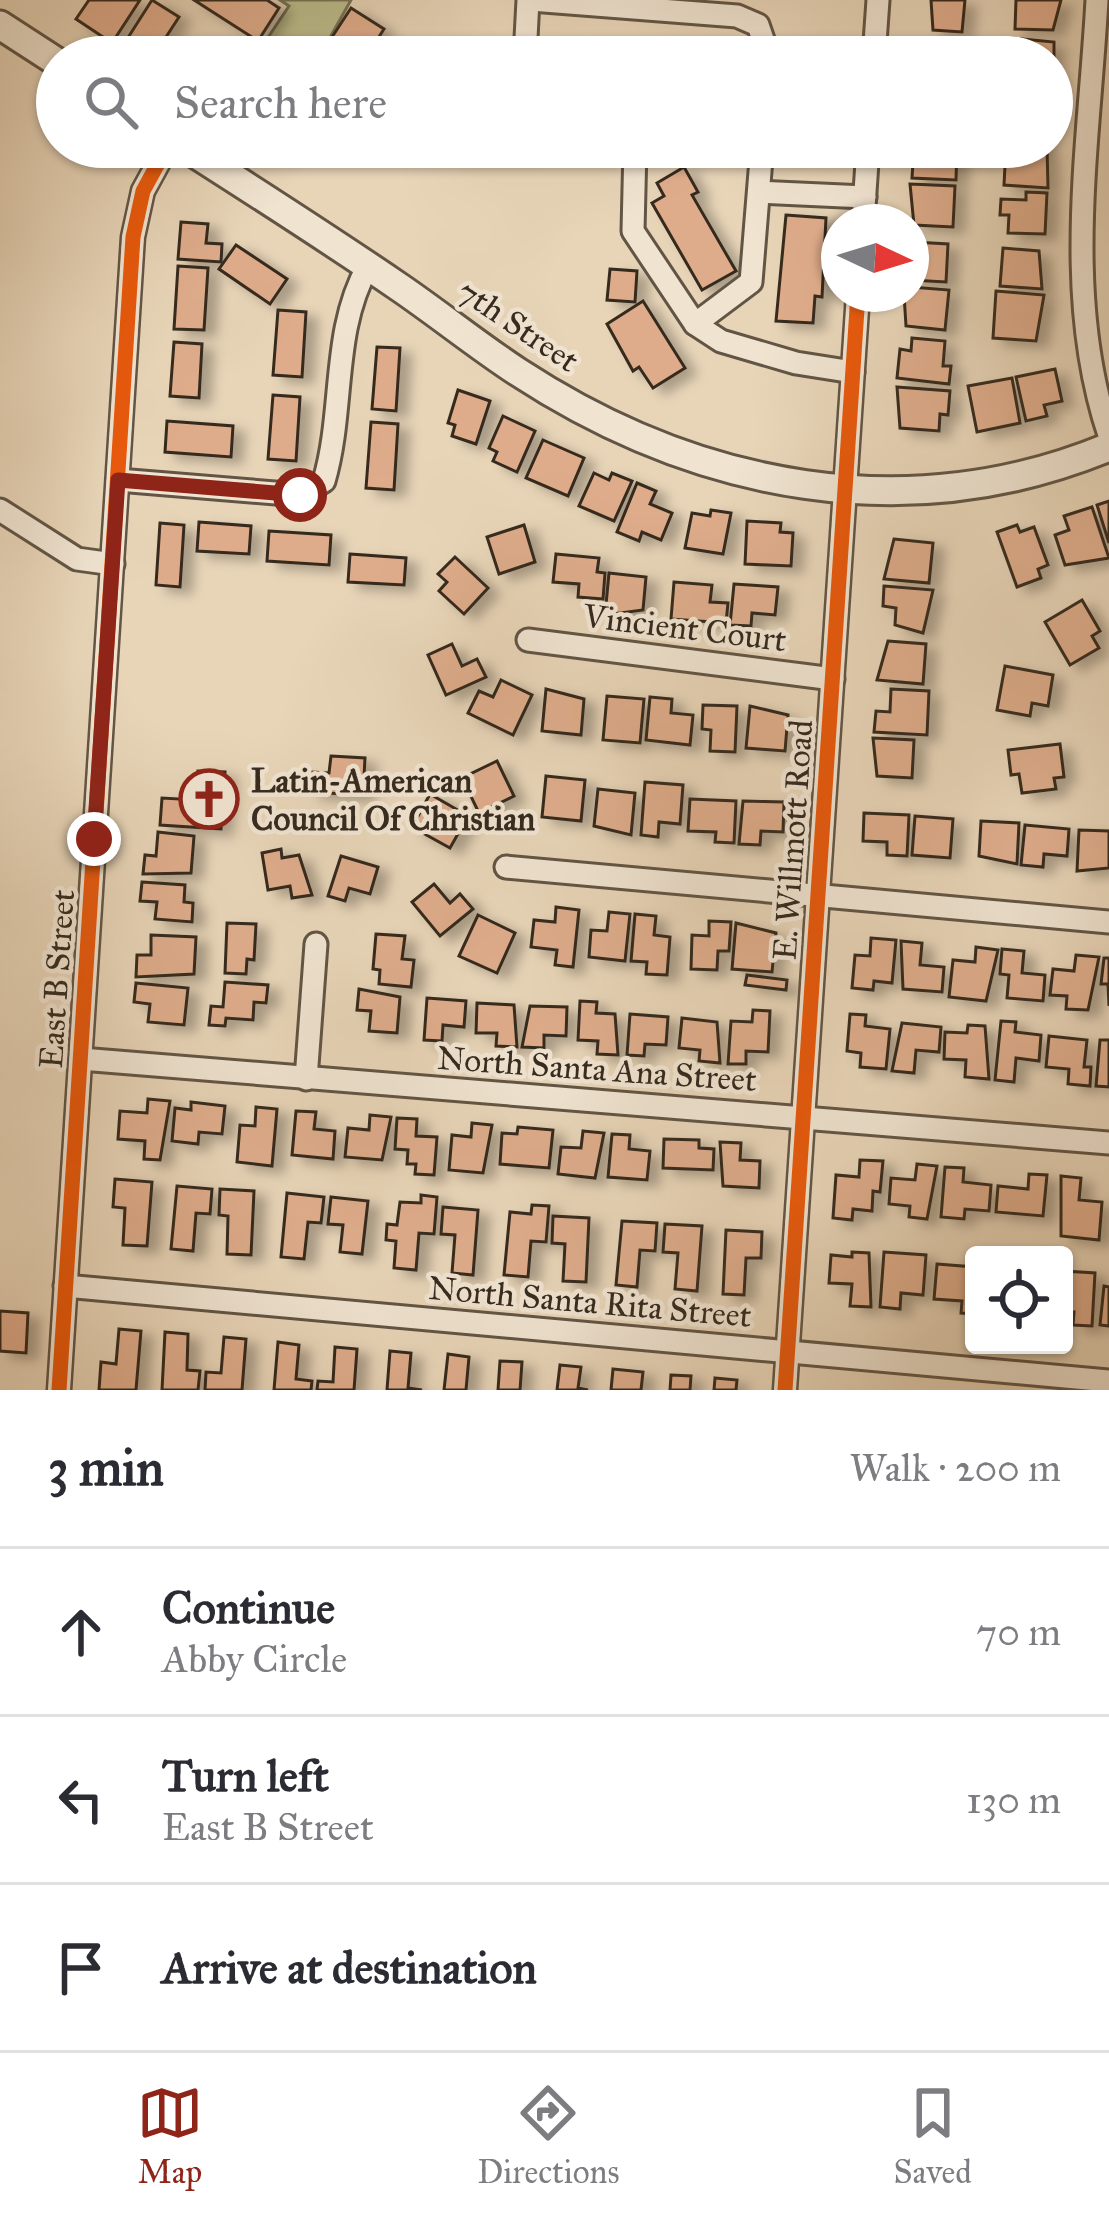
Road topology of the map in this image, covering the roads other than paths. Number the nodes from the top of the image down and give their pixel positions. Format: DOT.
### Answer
graph roads {
  1 [pos="529,0"];
  2 [pos="878,0"];
  3 [pos="1097,0"];
  4 [pos="0,25"];
  5 [pos="526,36"];
  6 [pos="762,36"];
  7 [pos="875,36"];
  8 [pos="36,48"];
  9 [pos="1098,160"];
  10 [pos="156,168"];
  11 [pos="217,168"];
  12 [pos="634,168"];
  13 [pos="761,168"];
  14 [pos="867,168"];
  15 [pos="759,192"];
  16 [pos="865,197"];
  17 [pos="864,204"];
  18 [pos="368,266"];
  19 [pos="857,312"];
  20 [pos="695,324"];
  21 [pos="853,372"];
  22 [pos="1109,435"];
  23 [pos="1109,447"];
  24 [pos="118,480"];
  25 [pos="845,491"];
  26 [pos="0,510"];
  27 [pos="113,563"];
  28 [pos="529,640"];
  29 [pos="833,679"];
  30 [pos="506,867"];
  31 [pos="818,896"];
  32 [pos="1109,922"];
  33 [pos="316,944"];
  34 [pos="81,1059"];
  35 [pos="306,1078"];
  36 [pos="803,1118"];
  37 [pos="1109,1143"];
  38 [pos="65,1286"];
  39 [pos="788,1352"];
  40 [pos="1109,1381"];
  41 [pos="59,1390"];
  42 [pos="785,1390"];
  1 -- 5 [label="street"];
  1 -- 6 [label="street"];
  2 -- 7 [label="street"];
  3 -- 9 [label="street"];
  4 -- 8 [label="street"];
  9 -- 22 [label="street"];
  10 -- 24 [label="street, East B Street"];
  11 -- 18 [label="street, 7th Street"];
  12 -- 20 [label="street"];
  13 -- 15 [label="street"];
  14 -- 16 [label="street"];
  15 -- 16 [label="street"];
  15 -- 20 [label="street"];
  16 -- 17 [label="street"];
  18 -- 24 [label="street"];
  18 -- 25 [label="street, 7th Street"];
  19 -- 21 [label="street, E. Willmott Road"];
  20 -- 21 [label="street"];
  21 -- 25 [label="street, E. Willmott Road"];
  23 -- 25 [label="street, 7th Street"];
  24 -- 27 [label="street, East B Street"];
  25 -- 29 [label="street, E. Willmott Road"];
  26 -- 27 [label="street"];
  27 -- 34 [label="street, East B Street"];
  28 -- 29 [label="street, Vincient Court"];
  29 -- 31 [label="street, E. Willmott Road"];
  30 -- 31 [label="street"];
  31 -- 32 [label="street"];
  31 -- 36 [label="street, E. Willmott Road"];
  33 -- 35 [label="street"];
  34 -- 35 [label="street, North Santa Ana Street"];
  34 -- 38 [label="street, East B Street"];
  35 -- 36 [label="street, North Santa Ana Street"];
  36 -- 37 [label="street, North Santa Ana Street"];
  36 -- 39 [label="street, E. Willmott Road"];
  38 -- 39 [label="street, North Santa Rita Street"];
  38 -- 41 [label="street, East B Street"];
  39 -- 40 [label="street, North Santa Rita Street"];
  39 -- 42 [label="street, E. Willmott Road"];
}
